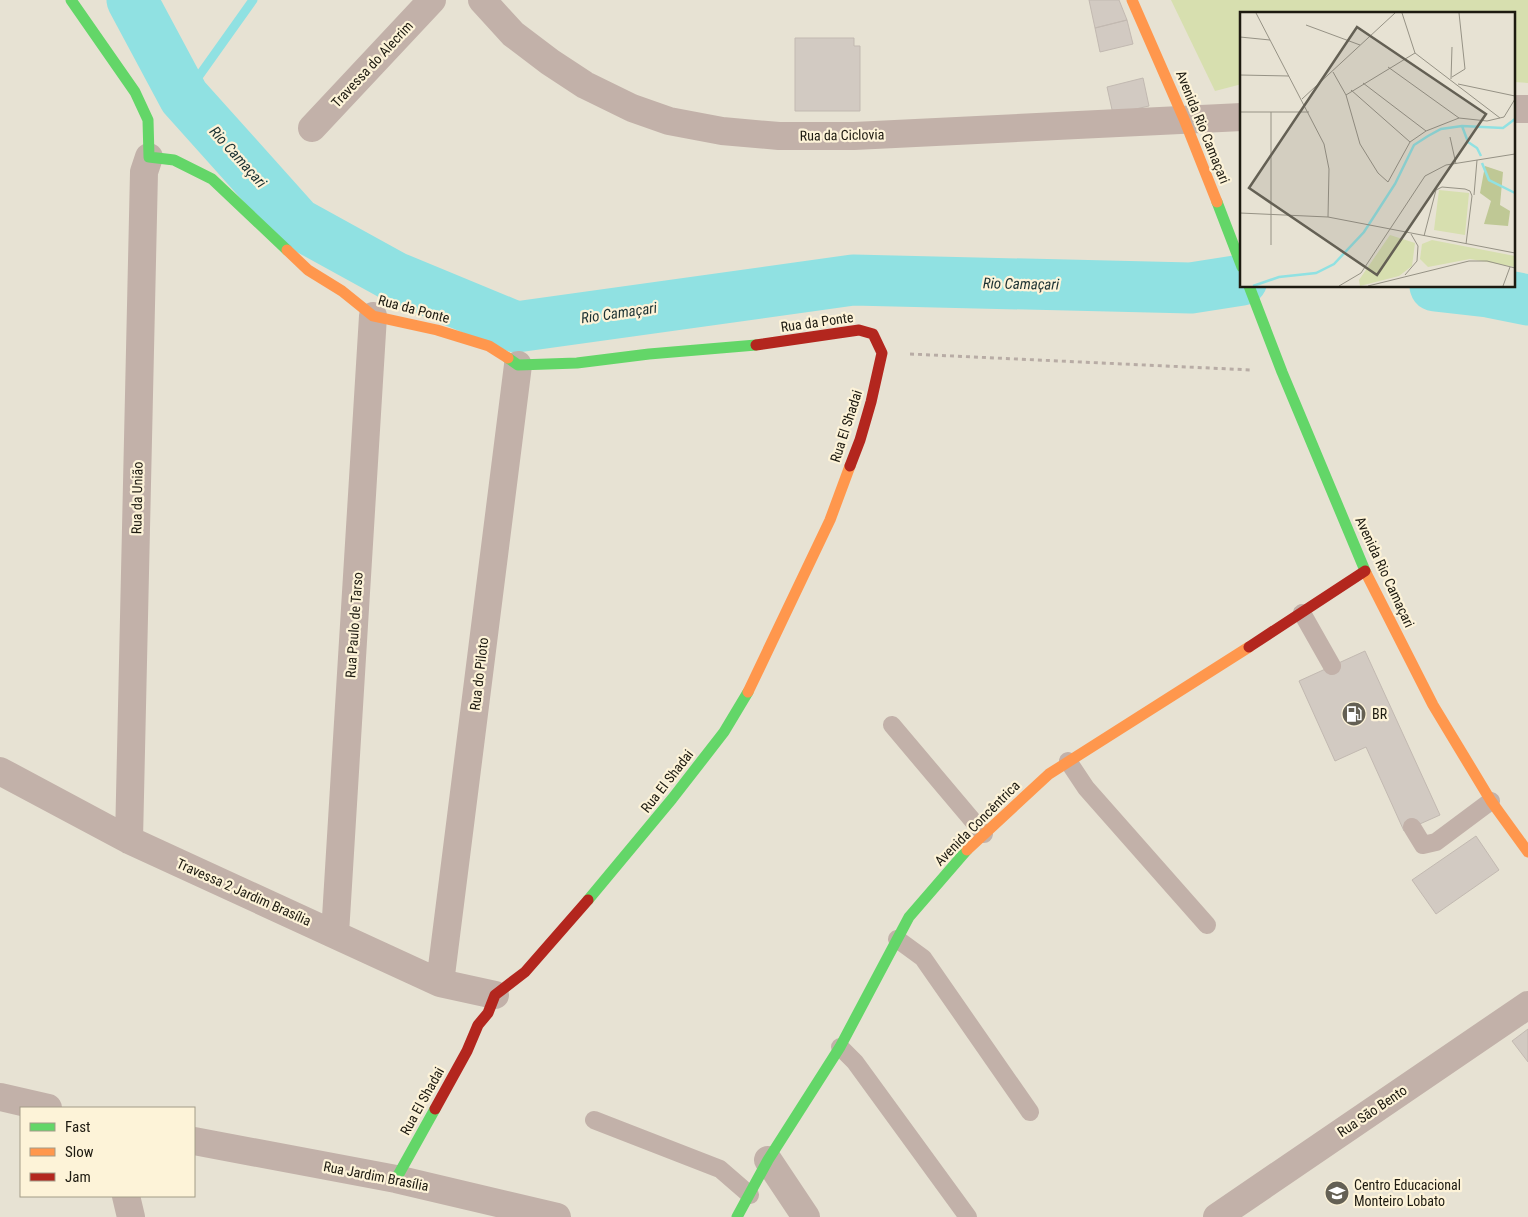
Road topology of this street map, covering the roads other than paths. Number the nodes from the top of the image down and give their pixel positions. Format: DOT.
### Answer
graph roads {
  1 [pos="70,0"];
  2 [pos="432,0"];
  3 [pos="482,0"];
  4 [pos="1132,0"];
  5 [pos="1240,117"];
  6 [pos="1184,119"];
  7 [pos="312,128"];
  8 [pos="149,157"];
  9 [pos="1240,262"];
  10 [pos="1250,288"];
  11 [pos="373,316"];
  12 [pos="882,353"];
  13 [pos="518,366"];
  14 [pos="1366,570"];
  15 [pos="1302,613"];
  16 [pos="1332,666"];
  17 [pos="892,725"];
  18 [pos="1068,762"];
  19 [pos="0,771"];
  20 [pos="1491,802"];
  21 [pos="1412,827"];
  22 [pos="984,834"];
  23 [pos="129,840"];
  24 [pos="1528,852"];
  25 [pos="1207,925"];
  26 [pos="335,934"];
  27 [pos="897,939"];
  28 [pos="440,983"];
  29 [pos="495,994"];
  30 [pos="1528,1005"];
  31 [pos="840,1047"];
  32 [pos="0,1097"];
  33 [pos="44,1107"];
  34 [pos="1030,1112"];
  35 [pos="594,1120"];
  36 [pos="195,1141"];
  37 [pos="768,1160"];
  38 [pos="396,1179"];
  39 [pos="750,1195"];
  40 [pos="126,1197"];
  41 [pos="132,1217"];
  42 [pos="557,1217"];
  43 [pos="736,1217"];
  44 [pos="806,1217"];
  45 [pos="968,1217"];
  46 [pos="1217,1217"];
  1 -- 8 [label="street"];
  2 -- 7 [label="street, Travessa do Alecrim"];
  3 -- 6 [label="street, Rua da Ciclovia"];
  4 -- 6 [label="street, Avenida Rio Camaçari"];
  5 -- 6 [label="street, Rua da Ciclovia"];
  6 -- 9 [label="street, Avenida Rio Camaçari"];
  8 -- 11 [label="street, Rua da Ponte"];
  8 -- 23 [label="street, Rua da União"];
  10 -- 14 [label="street, Avenida Rio Camaçari"];
  11 -- 13 [label="street, Rua da Ponte"];
  11 -- 26 [label="street, Rua Paulo de Tarso"];
  12 -- 13 [label="street, Rua da Ponte"];
  12 -- 29 [label="street, Rua El Shadai"];
  13 -- 28 [label="street, Rua do Piloto"];
  14 -- 15 [label="street, Avenida Concêntrica"];
  14 -- 20 [label="street, Avenida Rio Camaçari"];
  15 -- 16 [label="lane"];
  15 -- 18 [label="street, Avenida Concêntrica"];
  17 -- 22 [label="lane"];
  18 -- 22 [label="street, Avenida Concêntrica"];
  18 -- 25 [label="lane"];
  19 -- 23 [label="street, Travessa 2 Jardim Brasília"];
  20 -- 21 [label="lane"];
  20 -- 24 [label="street, Avenida Rio Camaçari"];
  22 -- 27 [label="street, Avenida Concêntrica"];
  23 -- 26 [label="street, Travessa 2 Jardim Brasília"];
  26 -- 28 [label="street, Travessa 2 Jardim Brasília"];
  27 -- 31 [label="street, Avenida Concêntrica"];
  27 -- 34 [label="lane"];
  28 -- 29 [label="street, Travessa 2 Jardim Brasília"];
  29 -- 38 [label="street, Rua El Shadai"];
  30 -- 46 [label="street, Rua São Bento"];
  31 -- 37 [label="street, Avenida Concêntrica"];
  31 -- 45 [label="lane"];
  32 -- 33 [label="street"];
  35 -- 39 [label="lane"];
  36 -- 38 [label="street, Rua Jardim Brasília"];
  37 -- 39 [label="street, Avenida Concêntrica"];
  37 -- 44 [label="street"];
  38 -- 42 [label="street, Rua Jardim Brasília"];
  39 -- 43 [label="street, Avenida Concêntrica"];
  40 -- 41 [label="street"];
}
